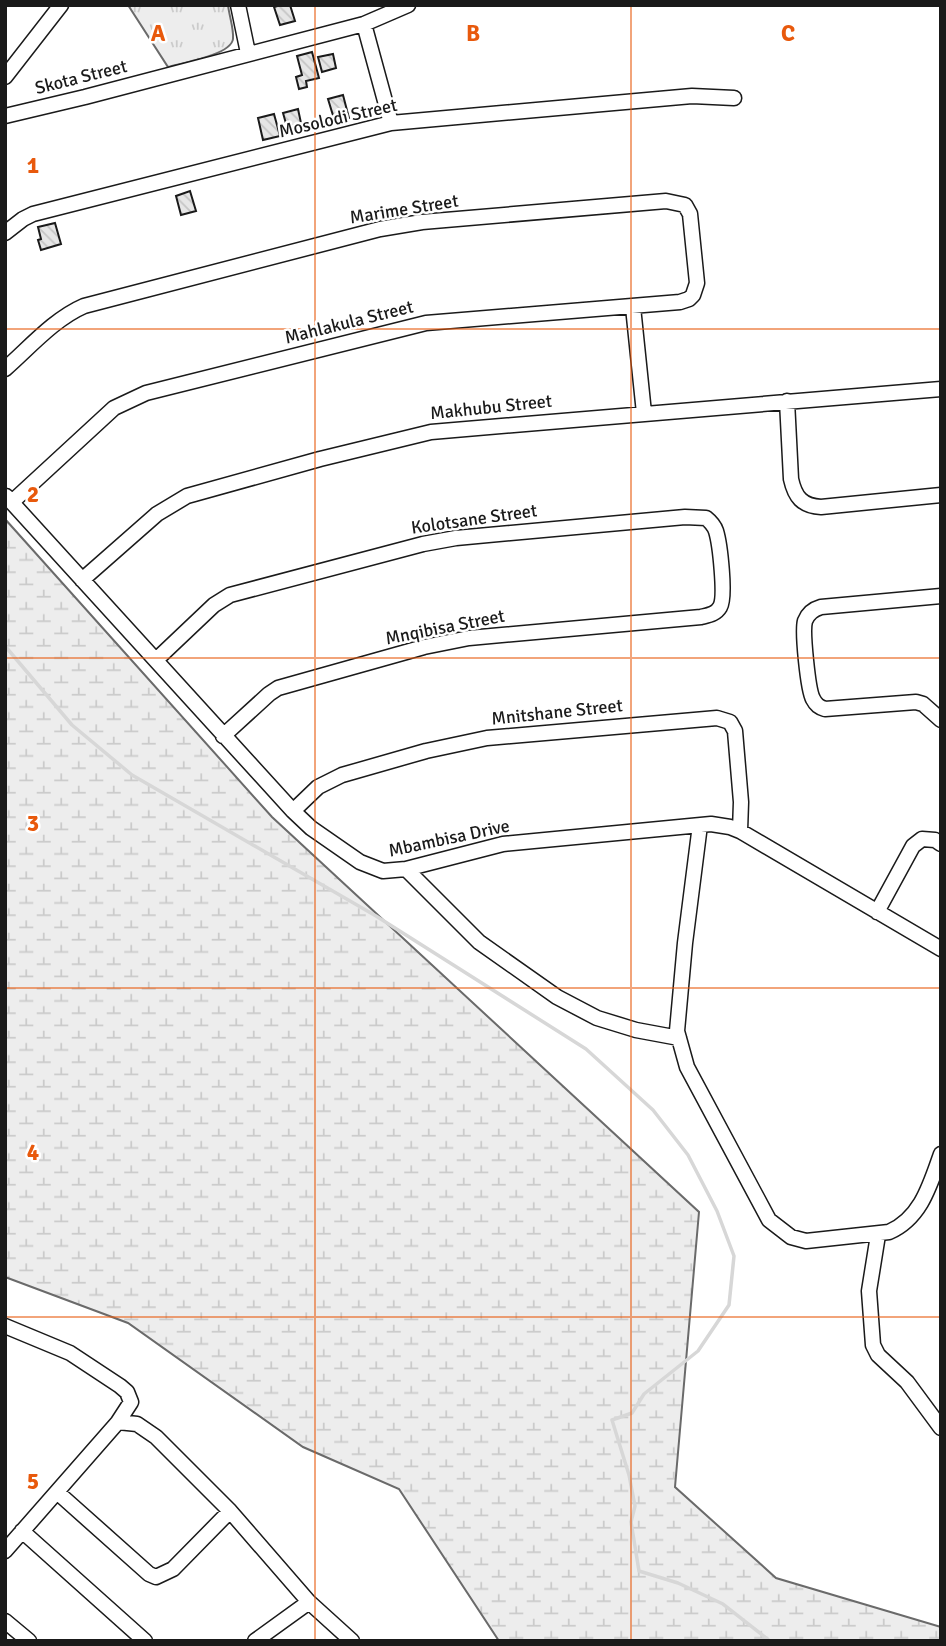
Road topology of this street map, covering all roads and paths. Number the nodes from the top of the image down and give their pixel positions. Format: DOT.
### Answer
graph roads {
  1 [pos="61,5"];
  2 [pos="238,5"];
  3 [pos="408,5"];
  4 [pos="364,23"];
  5 [pos="248,53"];
  6 [pos="5,77"];
  7 [pos="734,98"];
  8 [pos="5,116"];
  9 [pos="391,123"];
  10 [pos="5,233"];
  11 [pos="633,307"];
  12 [pos="5,369"];
  13 [pos="941,389"];
  14 [pos="787,401"];
  15 [pos="644,413"];
  16 [pos="941,495"];
  17 [pos="9,498"];
  18 [pos="82,580"];
  19 [pos="723,594"];
  20 [pos="941,596"];
  21 [pos="156,660"];
  22 [pos="941,720"];
  23 [pos="223,736"];
  24 [pos="293,811"];
  25 [pos="700,825"];
  26 [pos="740,831"];
  27 [pos="941,844"];
  28 [pos="406,869"];
  29 [pos="877,912"];
  30 [pos="941,949"];
  31 [pos="679,1038"];
  32 [pos="941,1154"];
  33 [pos="878,1235"];
  34 [pos="5,1326"];
  35 [pos="118,1422"];
  36 [pos="941,1428"];
  37 [pos="57,1492"];
  38 [pos="230,1511"];
  39 [pos="22,1531"];
  40 [pos="5,1551"];
  41 [pos="309,1602"];
  42 [pos="5,1621"];
  43 [pos="29,1641"];
  44 [pos="145,1641"];
  45 [pos="255,1641"];
  46 [pos="352,1641"];
  1 -- 6 [label="street"];
  2 -- 5 [label="street"];
  3 -- 4 [label="street, Skota Street"];
  4 -- 5 [label="street, Skota Street"];
  4 -- 9 [label="street"];
  5 -- 8 [label="street, Skota Street"];
  7 -- 9 [label="street, Mosolodi Street"];
  9 -- 10 [label="street, Mosolodi Street"];
  11 -- 12 [label="street, Marime Street"];
  11 -- 15 [label="street"];
  11 -- 17 [label="street, Mahlakula Street"];
  13 -- 14 [label="street, Makhubu Street"];
  14 -- 15 [label="street, Makhubu Street"];
  14 -- 16 [label="street"];
  15 -- 18 [label="street, Makhubu Street"];
  17 -- 18 [label="street, Mbambisa Drive"];
  18 -- 21 [label="street, Mbambisa Drive"];
  19 -- 21 [label="street, Kolotsane Street"];
  19 -- 23 [label="street, Mnqibisa Street"];
  20 -- 22 [label="street"];
  21 -- 23 [label="street, Mbambisa Drive"];
  23 -- 24 [label="street, Mbambisa Drive"];
  24 -- 26 [label="street, Mnitshane Street"];
  24 -- 28 [label="street, Mbambisa Drive"];
  25 -- 26 [label="street, Mbambisa Drive"];
  25 -- 28 [label="street, Mbambisa Drive"];
  25 -- 31 [label="street"];
  26 -- 29 [label="street, Mbambisa Drive"];
  27 -- 29 [label="street"];
  28 -- 31 [label="street"];
  29 -- 30 [label="street, Mbambisa Drive"];
  31 -- 33 [label="street"];
  32 -- 33 [label="street"];
  33 -- 36 [label="street"];
  34 -- 35 [label="street"];
  35 -- 37 [label="street"];
  35 -- 38 [label="street"];
  37 -- 38 [label="street"];
  37 -- 39 [label="street"];
  38 -- 41 [label="street"];
  39 -- 40 [label="street"];
  39 -- 44 [label="street"];
  41 -- 45 [label="street"];
  41 -- 46 [label="street"];
  42 -- 43 [label="street"];
}
